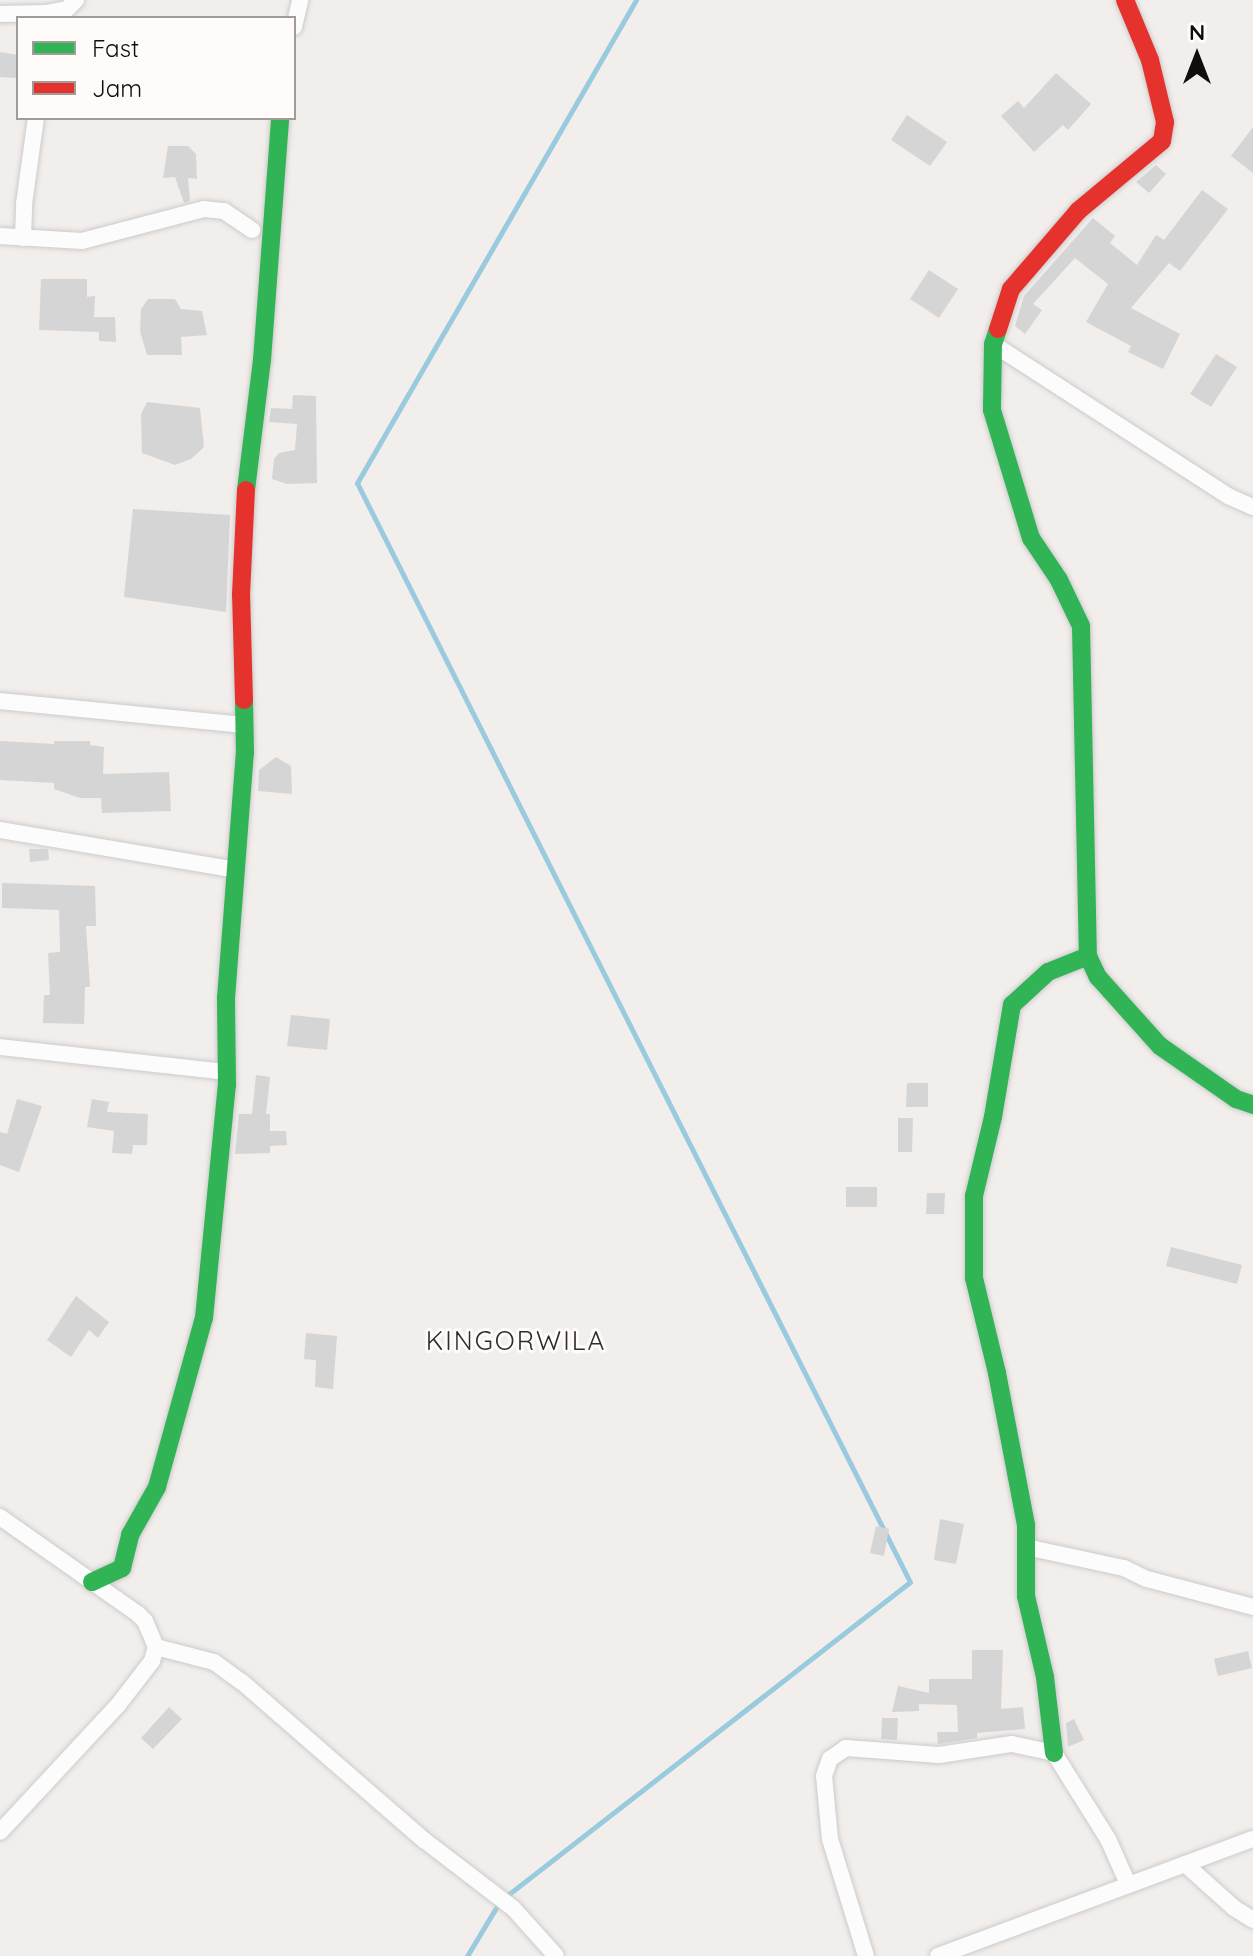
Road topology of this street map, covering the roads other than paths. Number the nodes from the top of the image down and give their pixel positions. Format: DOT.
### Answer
graph roads {
  1 [pos="76,0"];
  2 [pos="1125,0"];
  3 [pos="0,14"];
  4 [pos="59,14"];
  5 [pos="36,120"];
  6 [pos="280,120"];
  7 [pos="252,230"];
  8 [pos="0,236"];
  9 [pos="23,238"];
  10 [pos="993,344"];
  11 [pos="1253,507"];
  12 [pos="0,701"];
  13 [pos="244,725"];
  14 [pos="0,830"];
  15 [pos="236,870"];
  16 [pos="1088,956"];
  17 [pos="0,1047"];
  18 [pos="227,1072"];
  19 [pos="1253,1105"];
  20 [pos="0,1517"];
  21 [pos="1026,1547"];
  22 [pos="92,1582"];
  23 [pos="1253,1607"];
  24 [pos="156,1647"];
  25 [pos="1054,1753"];
  26 [pos="0,1832"];
  27 [pos="1253,1839"];
  28 [pos="1185,1864"];
  29 [pos="1128,1884"];
  30 [pos="1253,1920"];
  31 [pos="556,1956"];
  32 [pos="866,1956"];
  33 [pos="938,1956"];
  1 -- 4 [label="street"];
  2 -- 10 [label="street"];
  3 -- 4 [label="street"];
  5 -- 9 [label="street"];
  6 -- 13 [label="street"];
  7 -- 9 [label="street"];
  8 -- 9 [label="street"];
  10 -- 11 [label="street"];
  10 -- 16 [label="street"];
  12 -- 13 [label="street"];
  13 -- 15 [label="street"];
  14 -- 15 [label="street"];
  15 -- 18 [label="street"];
  16 -- 19 [label="street"];
  16 -- 21 [label="street"];
  17 -- 18 [label="street"];
  18 -- 22 [label="street"];
  20 -- 22 [label="street"];
  21 -- 23 [label="street"];
  21 -- 25 [label="street"];
  22 -- 24 [label="street"];
  24 -- 26 [label="street"];
  24 -- 31 [label="street"];
  25 -- 29 [label="street"];
  25 -- 32 [label="street"];
  27 -- 28 [label="street"];
  28 -- 29 [label="street"];
  28 -- 30 [label="street"];
  29 -- 33 [label="street"];
}
